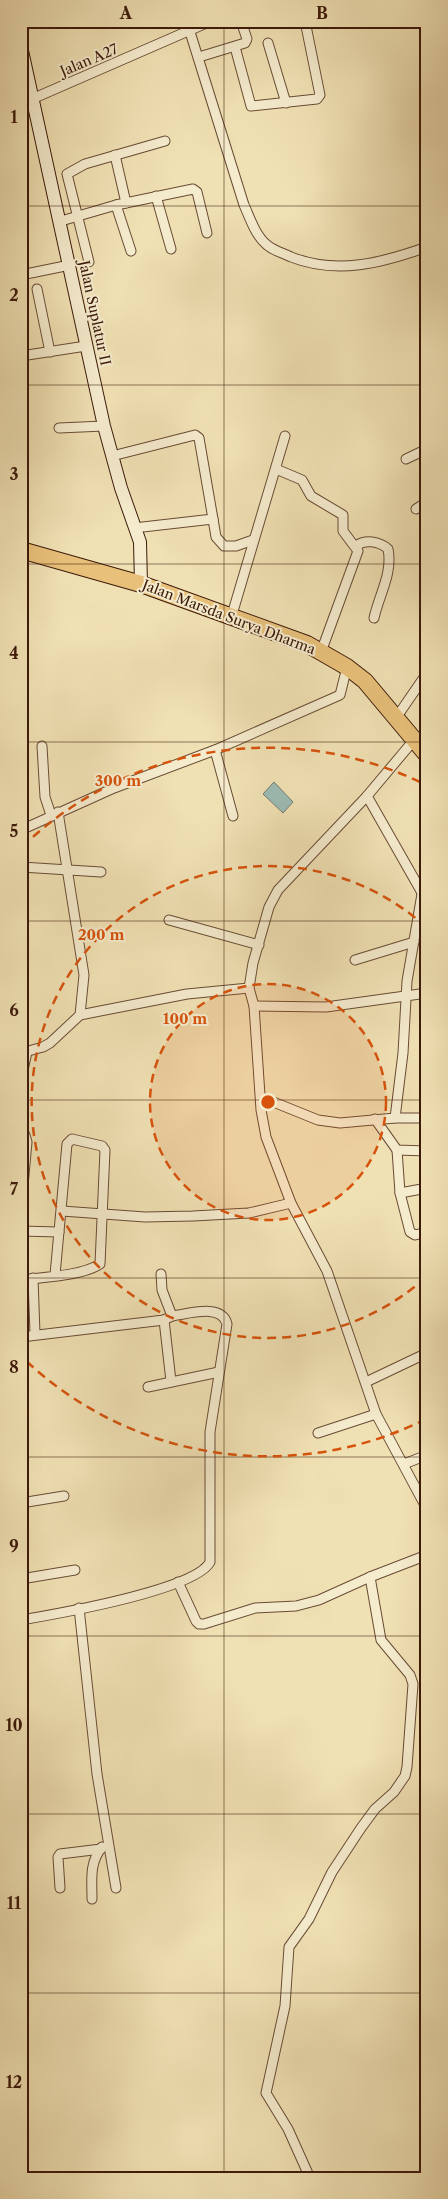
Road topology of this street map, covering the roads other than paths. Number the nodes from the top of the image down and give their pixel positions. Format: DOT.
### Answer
graph roads {
  1 [pos="211,21"];
  2 [pos="241,21"];
  3 [pos="305,21"];
  4 [pos="194,27"];
  5 [pos="268,42"];
  6 [pos="21,46"];
  7 [pos="235,47"];
  8 [pos="199,57"];
  9 [pos="27,92"];
  10 [pos="286,103"];
  11 [pos="165,141"];
  12 [pos="115,155"];
  13 [pos="156,196"];
  14 [pos="126,203"];
  15 [pos="116,205"];
  16 [pos="78,217"];
  17 [pos="60,221"];
  18 [pos="207,233"];
  19 [pos="171,249"];
  20 [pos="426,249"];
  21 [pos="130,251"];
  22 [pos="89,262"];
  23 [pos="70,265"];
  24 [pos="21,275"];
  25 [pos="37,289"];
  26 [pos="86,346"];
  27 [pos="50,352"];
  28 [pos="21,356"];
  29 [pos="104,426"];
  30 [pos="59,428"];
  31 [pos="285,436"];
  32 [pos="427,449"];
  33 [pos="112,456"];
  34 [pos="406,459"];
  35 [pos="276,469"];
  36 [pos="427,502"];
  37 [pos="416,509"];
  38 [pos="213,519"];
  39 [pos="134,528"];
  40 [pos="253,540"];
  41 [pos="356,546"];
  42 [pos="21,550"];
  43 [pos="141,584"];
  44 [pos="231,618"];
  45 [pos="374,618"];
  46 [pos="321,652"];
  47 [pos="347,667"];
  48 [pos="427,673"];
  49 [pos="396,718"];
  50 [pos="414,740"];
  51 [pos="42,746"];
  52 [pos="214,750"];
  53 [pos="427,756"];
  54 [pos="367,796"];
  55 [pos="54,813"];
  56 [pos="233,816"];
  57 [pos="21,830"];
  58 [pos="21,867"];
  59 [pos="66,868"];
  60 [pos="101,872"];
  61 [pos="424,897"];
  62 [pos="169,920"];
  63 [pos="414,942"];
  64 [pos="259,945"];
  65 [pos="355,960"];
  66 [pos="249,988"];
  67 [pos="427,993"];
  68 [pos="406,995"];
  69 [pos="254,1006"];
  70 [pos="80,1015"];
  71 [pos="24,1052"];
  72 [pos="21,1079"];
  73 [pos="261,1097"];
  74 [pos="395,1118"];
  75 [pos="427,1118"];
  76 [pos="375,1119"];
  77 [pos="21,1135"];
  78 [pos="397,1150"];
  79 [pos="427,1151"];
  80 [pos="427,1188"];
  81 [pos="400,1193"];
  82 [pos="291,1203"];
  83 [pos="21,1208"];
  84 [pos="62,1211"];
  85 [pos="102,1214"];
  86 [pos="21,1231"];
  87 [pos="59,1232"];
  88 [pos="427,1232"];
  89 [pos="161,1274"];
  90 [pos="55,1275"];
  91 [pos="33,1278"];
  92 [pos="21,1280"];
  93 [pos="168,1318"];
  94 [pos="35,1334"];
  95 [pos="21,1336"];
  96 [pos="427,1353"];
  97 [pos="219,1372"];
  98 [pos="171,1381"];
  99 [pos="366,1382"];
  100 [pos="148,1387"];
  101 [pos="376,1414"];
  102 [pos="318,1433"];
  103 [pos="427,1455"];
  104 [pos="404,1464"];
  105 [pos="64,1496"];
  106 [pos="21,1503"];
  107 [pos="427,1509"];
  108 [pos="427,1555"];
  109 [pos="75,1570"];
  110 [pos="370,1577"];
  111 [pos="21,1578"];
  112 [pos="178,1582"];
  113 [pos="80,1608"];
  114 [pos="21,1620"];
  115 [pos="108,1840"];
  116 [pos="101,1849"];
  117 [pos="60,1888"];
  118 [pos="116,1888"];
  119 [pos="92,1899"];
  120 [pos="310,2178"];
  1 -- 4 [label="street, Jalan A27"];
  2 -- 7 [label="street"];
  3 -- 10 [label="street"];
  4 -- 8 [label="street"];
  4 -- 9 [label="street, Jalan A27"];
  5 -- 10 [label="street"];
  6 -- 9 [label="street, Jalan Suplatur II"];
  7 -- 8 [label="street"];
  7 -- 10 [label="street"];
  8 -- 20 [label="street"];
  9 -- 17 [label="street, Jalan Suplatur II"];
  11 -- 12 [label="street"];
  12 -- 14 [label="street"];
  12 -- 16 [label="street"];
  13 -- 14 [label="street"];
  13 -- 18 [label="street"];
  13 -- 19 [label="street"];
  14 -- 15 [label="street"];
  15 -- 16 [label="street"];
  15 -- 21 [label="street"];
  16 -- 17 [label="street"];
  16 -- 22 [label="street"];
  17 -- 23 [label="street, Jalan Suplatur II"];
  23 -- 24 [label="street"];
  23 -- 26 [label="street, Jalan Suplatur II"];
  25 -- 27 [label="street"];
  26 -- 27 [label="street"];
  26 -- 29 [label="street, Jalan Suplatur II"];
  27 -- 28 [label="street"];
  29 -- 30 [label="street"];
  29 -- 33 [label="street, Jalan Suplatur II"];
  31 -- 35 [label="street"];
  32 -- 34 [label="street"];
  33 -- 38 [label="street"];
  33 -- 39 [label="street, Jalan Suplatur II"];
  35 -- 40 [label="street"];
  35 -- 41 [label="street"];
  36 -- 37 [label="street"];
  38 -- 39 [label="street"];
  38 -- 40 [label="street"];
  39 -- 43 [label="street, Jalan Suplatur II"];
  40 -- 44 [label="street"];
  41 -- 45 [label="street"];
  41 -- 46 [label="street"];
  42 -- 43 [label="highway, Jalan Marsda Surya Dharma"];
  43 -- 44 [label="highway, Jalan Marsda Surya Dharma"];
  44 -- 46 [label="highway, Jalan Marsda Surya Dharma"];
  46 -- 47 [label="highway, Jalan Marsda Surya Dharma"];
  47 -- 49 [label="highway, Jalan Marsda Surya Dharma"];
  47 -- 52 [label="street"];
  48 -- 49 [label="street"];
  49 -- 50 [label="highway, Jalan Marsda Surya Dharma"];
  50 -- 53 [label="highway, Jalan Marsda Surya Dharma"];
  50 -- 54 [label="street"];
  51 -- 55 [label="street"];
  52 -- 55 [label="street"];
  52 -- 56 [label="street"];
  54 -- 61 [label="street"];
  54 -- 64 [label="street"];
  55 -- 57 [label="street"];
  55 -- 59 [label="street"];
  58 -- 59 [label="street"];
  59 -- 60 [label="street"];
  59 -- 70 [label="street"];
  61 -- 63 [label="street"];
  62 -- 64 [label="street"];
  63 -- 65 [label="street"];
  63 -- 68 [label="street"];
  64 -- 66 [label="street"];
  66 -- 69 [label="street"];
  66 -- 70 [label="street"];
  67 -- 68 [label="street"];
  68 -- 69 [label="street"];
  68 -- 74 [label="street"];
  69 -- 73 [label="street"];
  70 -- 71 [label="street"];
  71 -- 72 [label="street"];
  73 -- 76 [label="street"];
  73 -- 82 [label="street"];
  74 -- 75 [label="street"];
  74 -- 76 [label="street"];
  76 -- 78 [label="street"];
  77 -- 83 [label="street"];
  78 -- 79 [label="street"];
  78 -- 81 [label="street"];
  80 -- 81 [label="street"];
  81 -- 88 [label="street"];
  82 -- 85 [label="street"];
  82 -- 99 [label="street"];
  84 -- 85 [label="street"];
  84 -- 85 [label="street"];
  84 -- 87 [label="street"];
  85 -- 90 [label="street"];
  86 -- 87 [label="street"];
  87 -- 90 [label="street"];
  89 -- 93 [label="street"];
  90 -- 91 [label="street"];
  91 -- 92 [label="street"];
  91 -- 94 [label="street"];
  93 -- 94 [label="street"];
  93 -- 97 [label="street"];
  93 -- 98 [label="street"];
  94 -- 95 [label="street"];
  96 -- 99 [label="street"];
  97 -- 98 [label="street"];
  97 -- 112 [label="street"];
  98 -- 100 [label="street"];
  99 -- 101 [label="street"];
  101 -- 102 [label="street"];
  101 -- 104 [label="street"];
  103 -- 104 [label="street"];
  104 -- 107 [label="street"];
  105 -- 106 [label="street"];
  108 -- 110 [label="street"];
  109 -- 111 [label="street"];
  110 -- 112 [label="street"];
  110 -- 120 [label="street"];
  112 -- 113 [label="street"];
  113 -- 114 [label="street"];
  113 -- 115 [label="street"];
  115 -- 116 [label="street"];
  115 -- 118 [label="street"];
  116 -- 117 [label="street"];
  116 -- 119 [label="street"];
}
